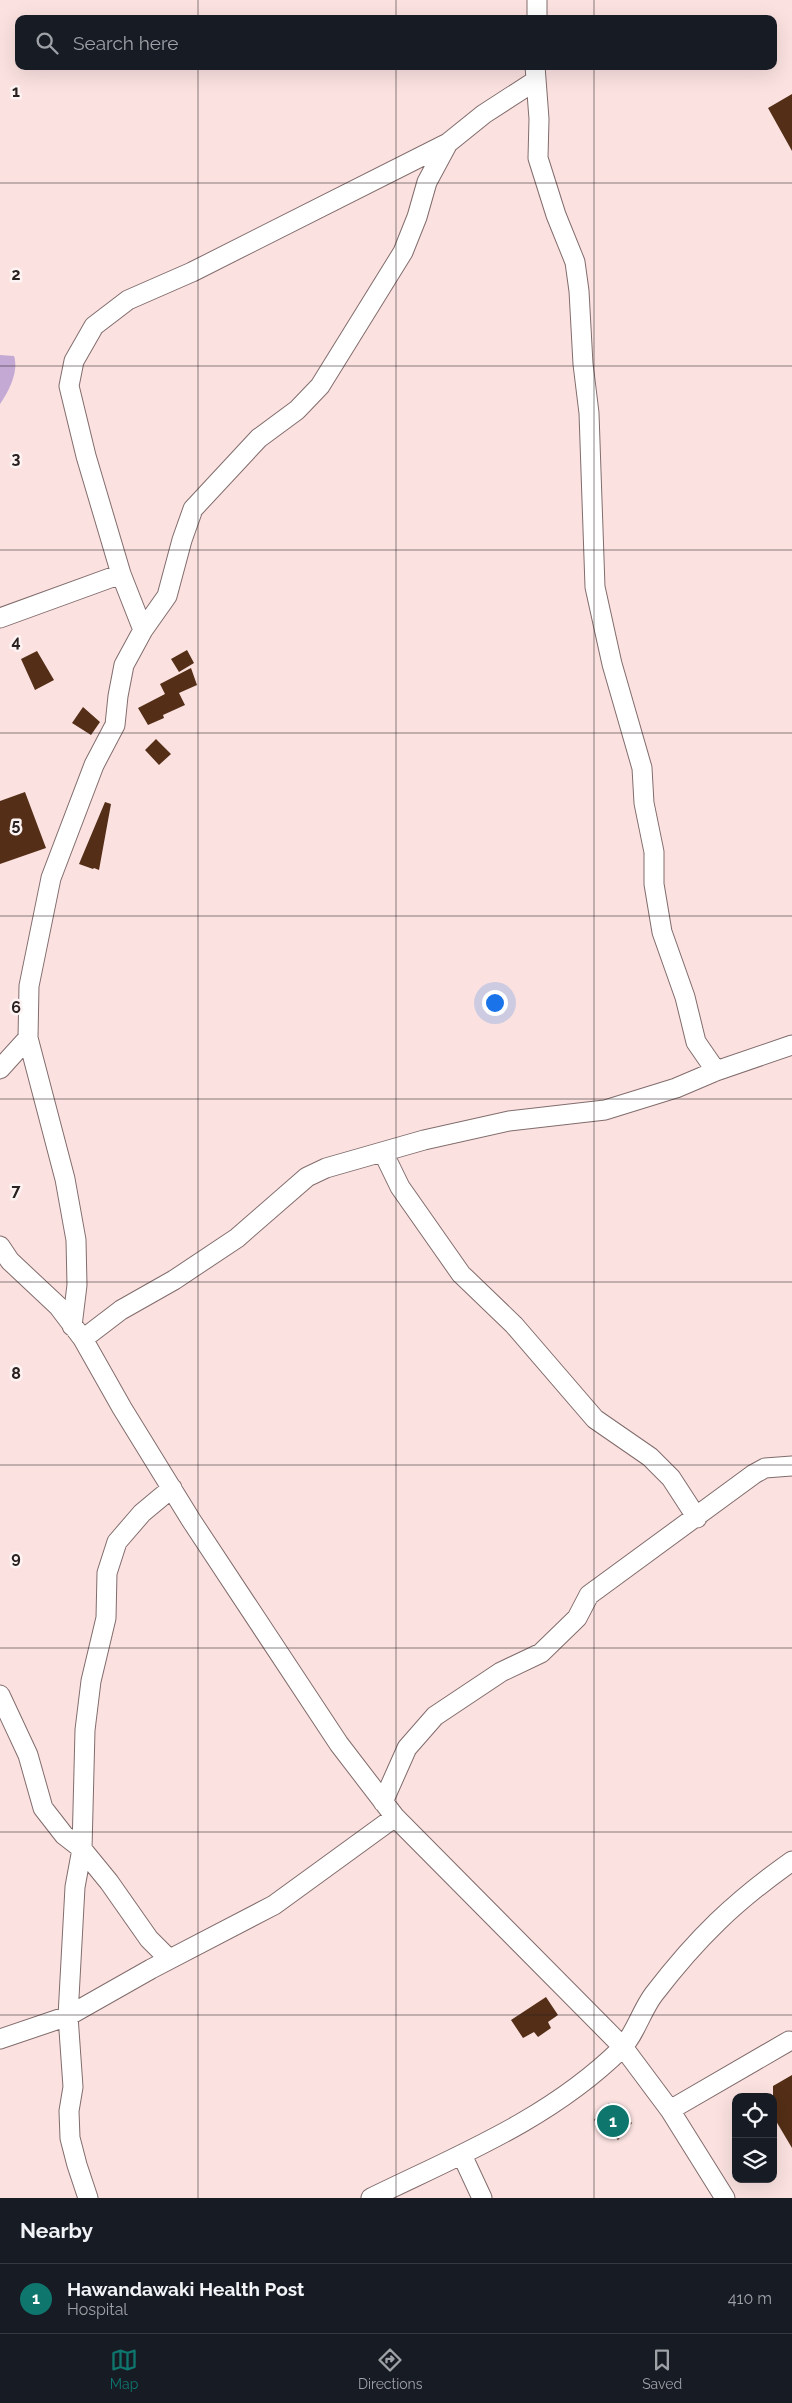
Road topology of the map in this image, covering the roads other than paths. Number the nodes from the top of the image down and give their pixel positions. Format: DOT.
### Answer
graph roads {
  1 [pos="537,0"];
  2 [pos="537,15"];
  3 [pos="535,74"];
  4 [pos="448,143"];
  5 [pos="121,574"];
  6 [pos="0,618"];
  7 [pos="143,630"];
  8 [pos="28,1038"];
  9 [pos="792,1045"];
  10 [pos="0,1069"];
  11 [pos="716,1071"];
  12 [pos="382,1152"];
  13 [pos="0,1246"];
  14 [pos="78,1332"];
  15 [pos="792,1466"];
  16 [pos="172,1488"];
  17 [pos="697,1518"];
  18 [pos="0,1695"];
  19 [pos="383,1802"];
  20 [pos="395,1817"];
  21 [pos="82,1849"];
  22 [pos="792,1861"];
  23 [pos="169,1960"];
  24 [pos="68,2016"];
  25 [pos="0,2039"];
  26 [pos="788,2042"];
  27 [pos="623,2047"];
  28 [pos="670,2110"];
  29 [pos="462,2155"];
  30 [pos="88,2198"];
  31 [pos="371,2198"];
  32 [pos="482,2198"];
  33 [pos="725,2198"];
  1 -- 2 [label="street"];
  3 -- 4 [label="street"];
  3 -- 11 [label="street"];
  4 -- 5 [label="street"];
  4 -- 7 [label="street"];
  5 -- 6 [label="street"];
  5 -- 7 [label="street"];
  7 -- 8 [label="street"];
  8 -- 10 [label="street"];
  8 -- 14 [label="street"];
  9 -- 11 [label="street"];
  11 -- 12 [label="street"];
  12 -- 14 [label="street"];
  12 -- 17 [label="street"];
  13 -- 14 [label="street"];
  14 -- 16 [label="street"];
  15 -- 17 [label="street"];
  16 -- 19 [label="street"];
  16 -- 21 [label="street"];
  17 -- 19 [label="street"];
  18 -- 21 [label="street"];
  19 -- 20 [label="street"];
  20 -- 23 [label="street"];
  20 -- 27 [label="street"];
  21 -- 23 [label="street"];
  21 -- 24 [label="street"];
  22 -- 27 [label="street"];
  23 -- 24 [label="street"];
  24 -- 25 [label="street"];
  24 -- 30 [label="street"];
  26 -- 28 [label="street"];
  27 -- 28 [label="street"];
  27 -- 29 [label="street"];
  28 -- 33 [label="street"];
  29 -- 31 [label="street"];
  29 -- 32 [label="street"];
}
